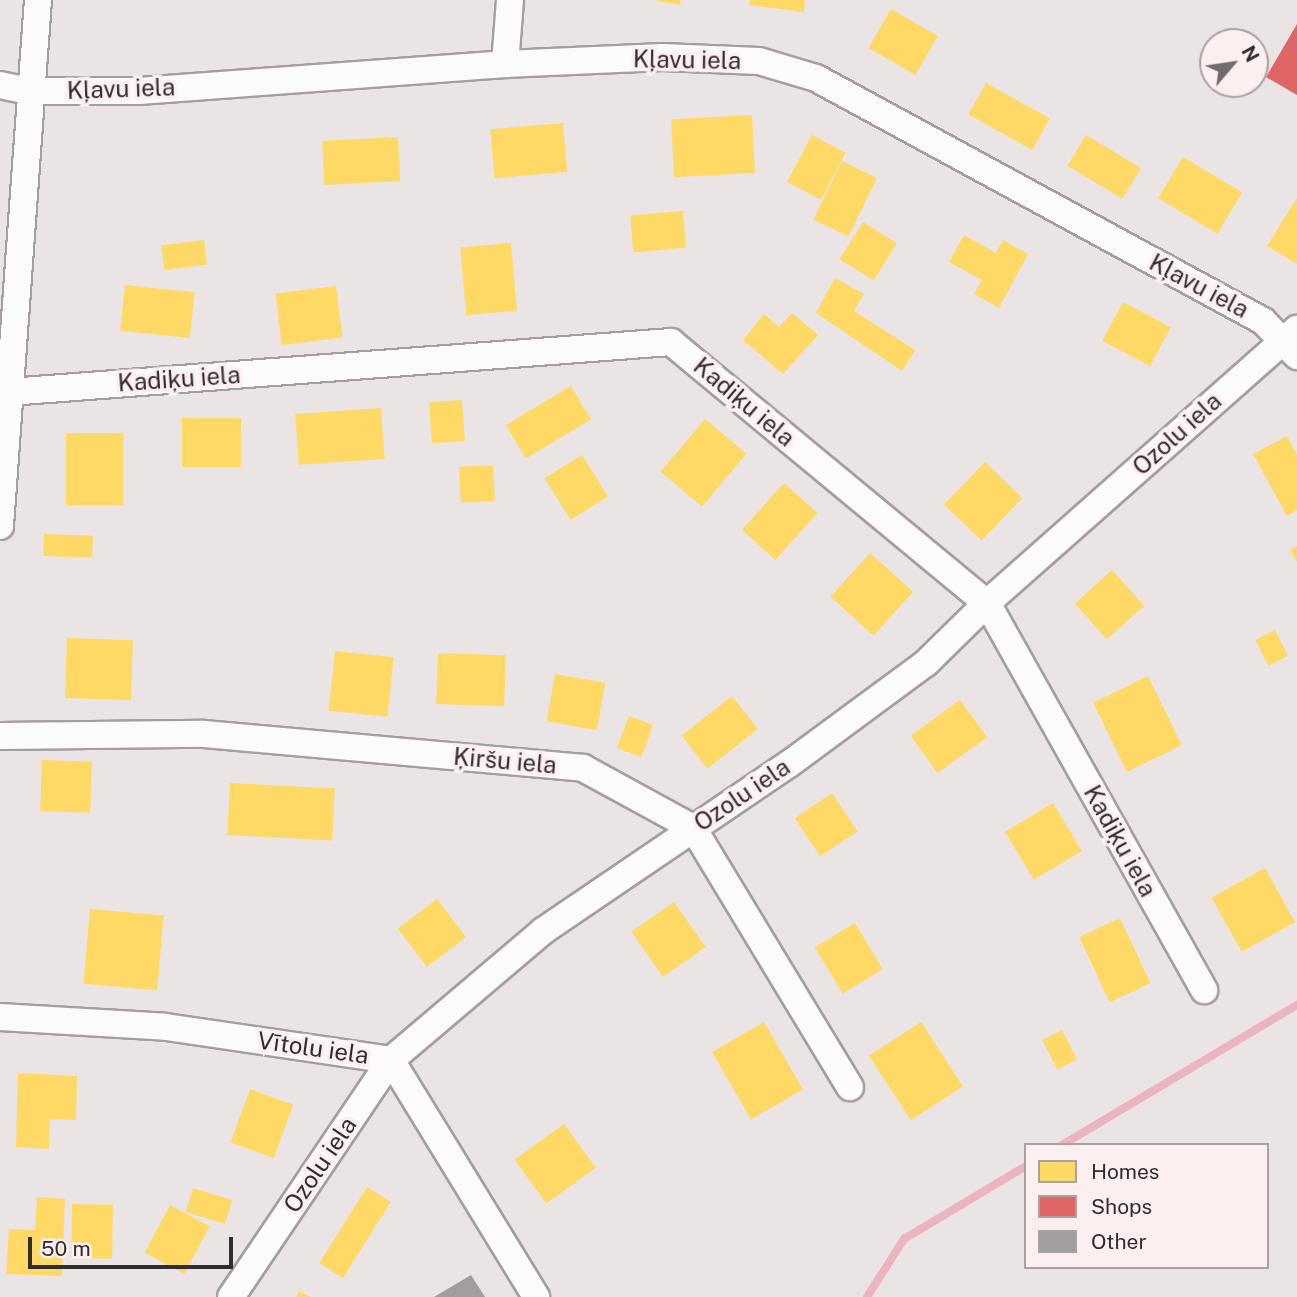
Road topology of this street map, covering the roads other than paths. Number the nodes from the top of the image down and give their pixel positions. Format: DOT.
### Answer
graph roads {
  1 [pos="38,0"];
  2 [pos="510,0"];
  3 [pos="505,64"];
  4 [pos="0,85"];
  5 [pos="29,91"];
  6 [pos="1293,341"];
  7 [pos="9,392"];
  8 [pos="0,526"];
  9 [pos="987,603"];
  10 [pos="0,736"];
  11 [pos="693,828"];
  12 [pos="1204,990"];
  13 [pos="0,1017"];
  14 [pos="391,1060"];
  15 [pos="850,1087"];
  16 [pos="231,1297"];
  17 [pos="536,1297"];
  1 -- 5 [label="street"];
  2 -- 3 [label="street"];
  3 -- 5 [label="street, Kļavu iela"];
  3 -- 6 [label="street, Kļavu iela"];
  4 -- 5 [label="street, Kļavu iela"];
  5 -- 7 [label="street"];
  6 -- 9 [label="street, Ozolu iela"];
  7 -- 8 [label="street"];
  7 -- 9 [label="street, Kadiķu iela"];
  9 -- 11 [label="street, Ozolu iela"];
  9 -- 12 [label="street, Kadiķu iela"];
  10 -- 11 [label="street, Ķiršu iela"];
  11 -- 14 [label="street, Ozolu iela"];
  11 -- 15 [label="street"];
  13 -- 14 [label="street, Vītolu iela"];
  14 -- 16 [label="street, Ozolu iela"];
  14 -- 17 [label="street, Vītolu iela"];
}
